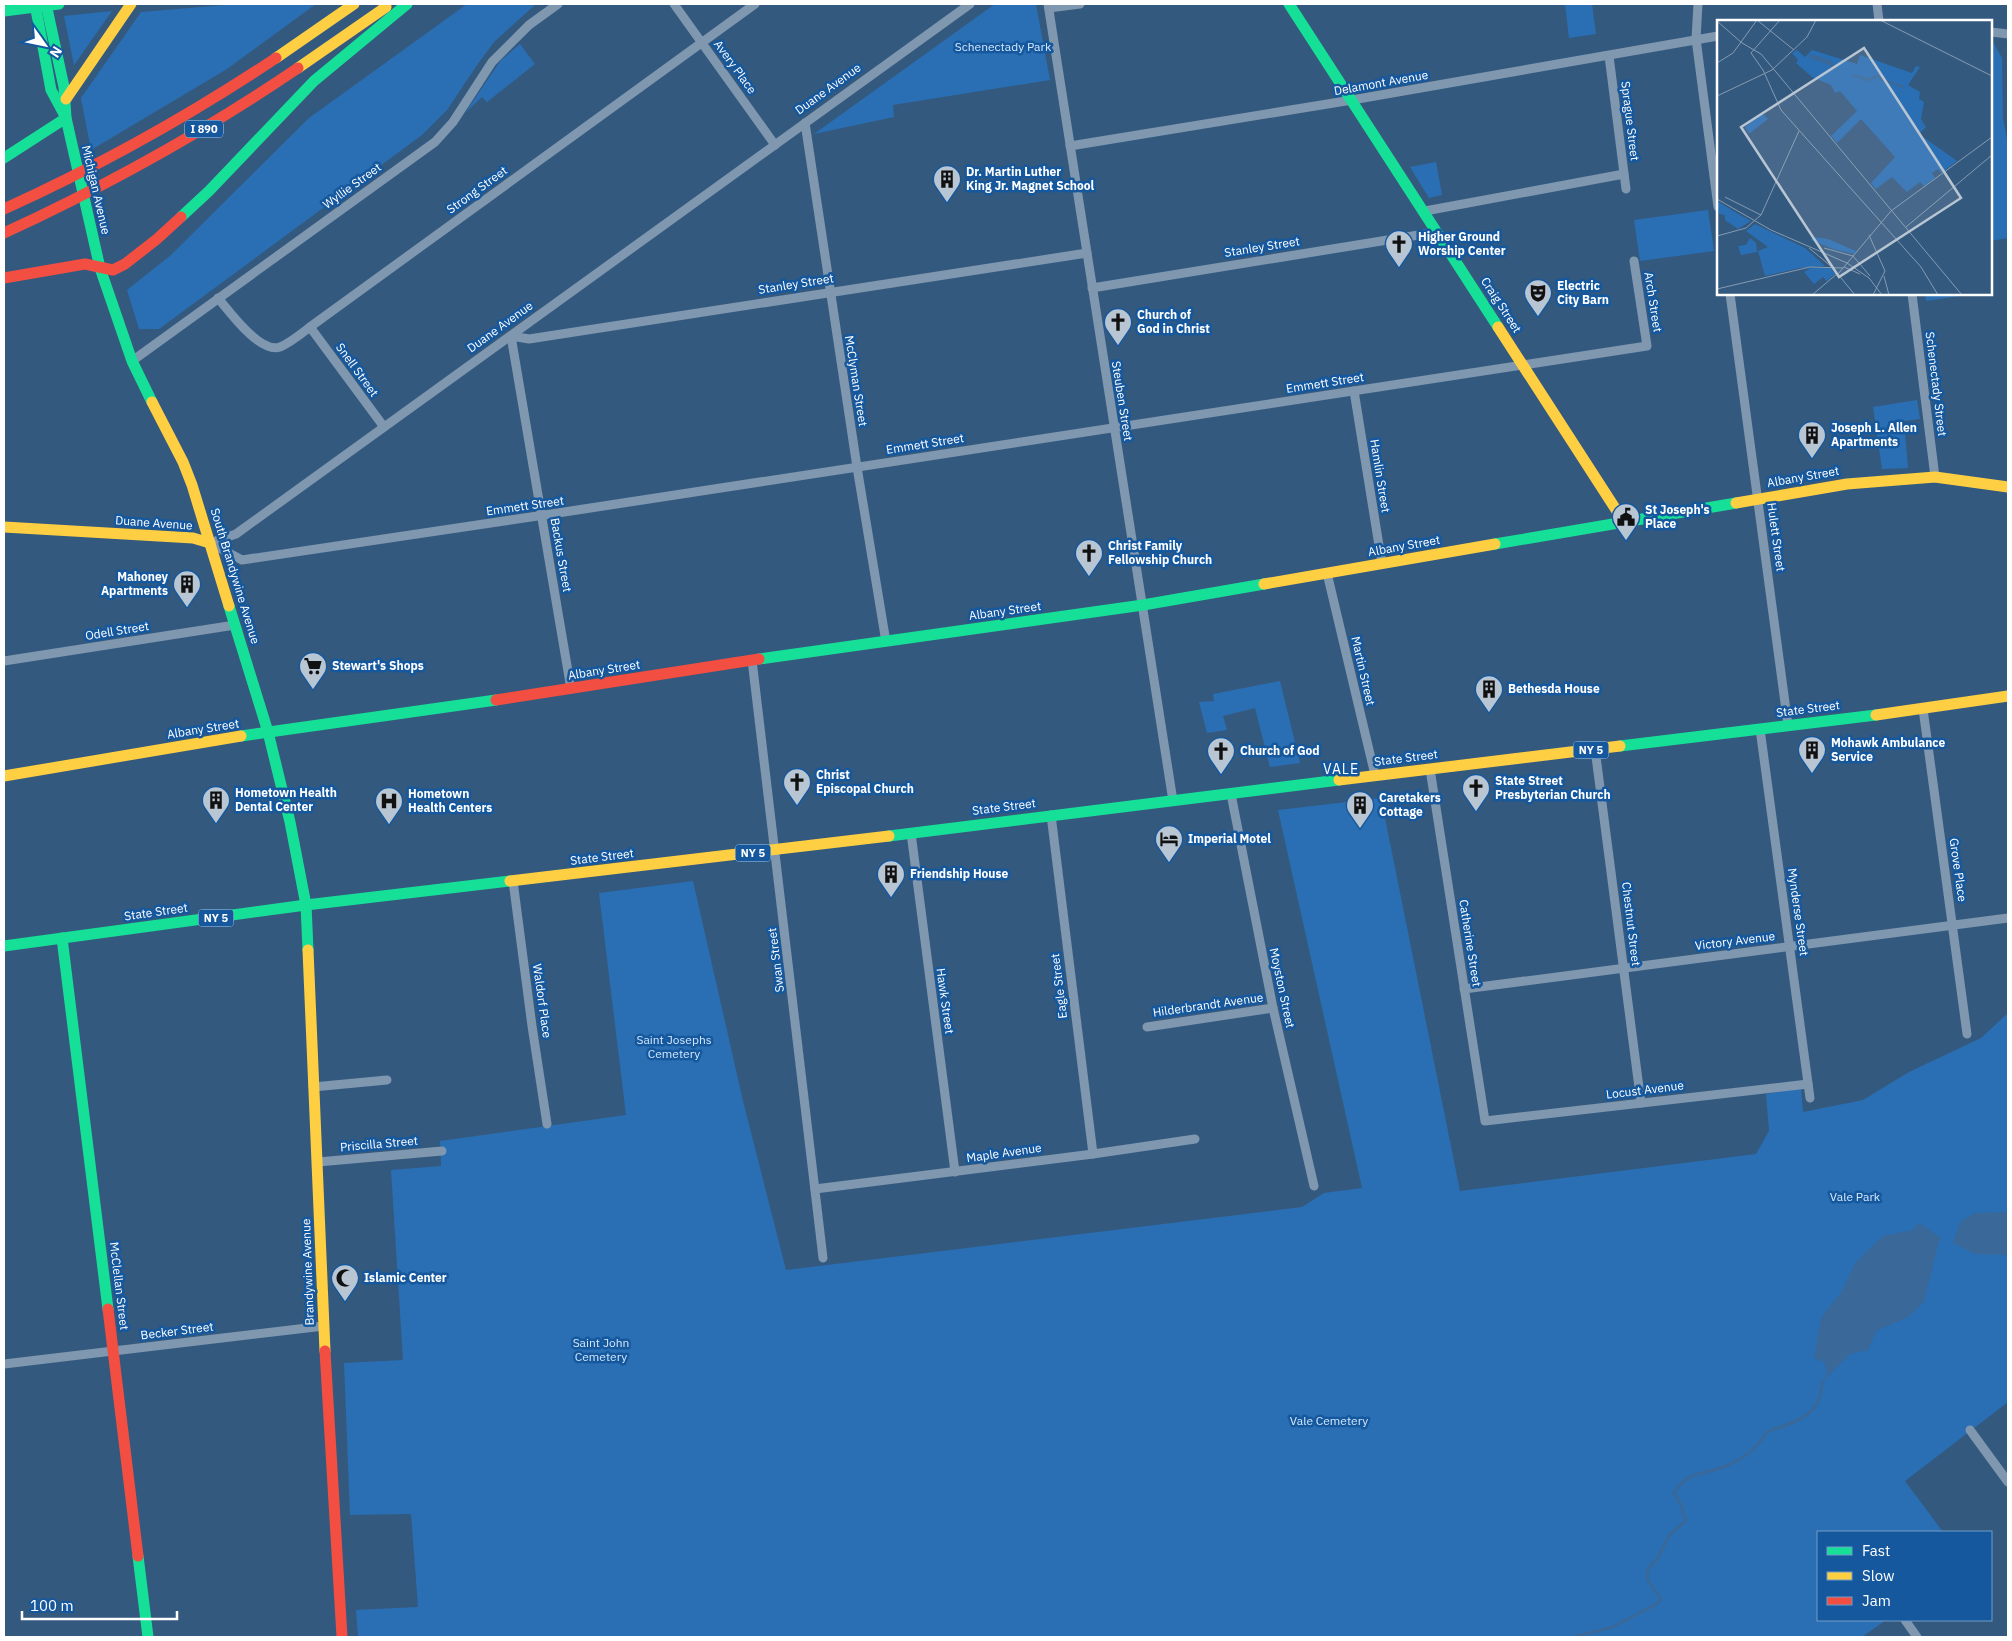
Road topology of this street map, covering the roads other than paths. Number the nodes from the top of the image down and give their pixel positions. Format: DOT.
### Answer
graph roads {
  1 [pos="59,4"];
  2 [pos="131,4"];
  3 [pos="354,4"];
  4 [pos="392,4"];
  5 [pos="407,4"];
  6 [pos="558,4"];
  7 [pos="674,4"];
  8 [pos="755,4"];
  9 [pos="970,4"];
  10 [pos="1080,4"];
  11 [pos="1289,4"];
  12 [pos="1698,4"];
  13 [pos="1877,4"];
  14 [pos="41,5"];
  15 [pos="1049,6"];
  16 [pos="4,11"];
  17 [pos="1879,20"];
  18 [pos="1992,32"];
  19 [pos="2008,34"];
  20 [pos="1717,36"];
  21 [pos="1696,39"];
  22 [pos="701,42"];
  23 [pos="1609,56"];
  24 [pos="66,99"];
  25 [pos="1352,100"];
  26 [pos="66,118"];
  27 [pos="805,123"];
  28 [pos="775,145"];
  29 [pos="1070,146"];
  30 [pos="4,158"];
  31 [pos="1624,174"];
  32 [pos="1626,189"];
  33 [pos="1717,200"];
  34 [pos="4,209"];
  35 [pos="1425,211"];
  36 [pos="1437,232"];
  37 [pos="4,233"];
  38 [pos="1087,253"];
  39 [pos="1634,261"];
  40 [pos="100,268"];
  41 [pos="4,278"];
  42 [pos="1092,288"];
  43 [pos="829,292"];
  44 [pos="1730,295"];
  45 [pos="1912,295"];
  46 [pos="218,298"];
  47 [pos="310,328"];
  48 [pos="511,336"];
  49 [pos="1647,346"];
  50 [pos="132,361"];
  51 [pos="1523,365"];
  52 [pos="1354,391"];
  53 [pos="1113,427"];
  54 [pos="384,428"];
  55 [pos="856,467"];
  56 [pos="1935,478"];
  57 [pos="2008,487"];
  58 [pos="1757,499"];
  59 [pos="542,517"];
  60 [pos="1624,522"];
  61 [pos="4,527"];
  62 [pos="210,543"];
  63 [pos="1382,564"];
  64 [pos="1327,573"];
  65 [pos="1143,605"];
  66 [pos="235,625"];
  67 [pos="886,642"];
  68 [pos="752,660"];
  69 [pos="4,661"];
  70 [pos="571,689"];
  71 [pos="2008,696"];
  72 [pos="1923,709"];
  73 [pos="1788,725"];
  74 [pos="1760,729"];
  75 [pos="268,732"];
  76 [pos="1595,749"];
  77 [pos="1430,769"];
  78 [pos="4,776"];
  79 [pos="1375,776"];
  80 [pos="1231,794"];
  81 [pos="1172,801"];
  82 [pos="1051,815"];
  83 [pos="910,833"];
  84 [pos="776,850"];
  85 [pos="513,881"];
  86 [pos="306,905"];
  87 [pos="2008,918"];
  88 [pos="1952,925"];
  89 [pos="62,938"];
  90 [pos="4,946"];
  91 [pos="1790,946"];
  92 [pos="1624,968"];
  93 [pos="1464,989"];
  94 [pos="1273,1008"];
  95 [pos="1147,1027"];
  96 [pos="1967,1034"];
  97 [pos="387,1080"];
  98 [pos="1808,1084"];
  99 [pos="313,1087"];
  100 [pos="1810,1098"];
  101 [pos="1641,1103"];
  102 [pos="1485,1120"];
  103 [pos="547,1124"];
  104 [pos="1195,1138"];
  105 [pos="442,1151"];
  106 [pos="1093,1154"];
  107 [pos="318,1162"];
  108 [pos="956,1172"];
  109 [pos="1314,1186"];
  110 [pos="815,1189"];
  111 [pos="823,1258"];
  112 [pos="324,1326"];
  113 [pos="113,1351"];
  114 [pos="4,1364"];
  115 [pos="1970,1430"];
  116 [pos="2008,1482"];
  117 [pos="1906,1621"];
  118 [pos="148,1637"];
  119 [pos="342,1637"];
  120 [pos="1917,1637"];
  1 -- 14 [label="main road"];
  2 -- 24 [label="main road"];
  3 -- 34 [label="main road, I 890"];
  4 -- 37 [label="main road, I 890"];
  5 -- 40 [label="main road"];
  6 -- 46 [label="street, Wyllie Street"];
  7 -- 22 [label="street, Avery Place"];
  8 -- 22 [label="street, Strong Street"];
  9 -- 27 [label="street, Duane Avenue"];
  10 -- 15 [label="street"];
  11 -- 25 [label="main road, Craig Street"];
  12 -- 21 [label="street"];
  13 -- 17 [label="street"];
  14 -- 16 [label="main road"];
  14 -- 24 [label="main road, Michigan Avenue"];
  14 -- 26 [label="main road, Michigan Avenue"];
  15 -- 29 [label="street, Steuben Street"];
  18 -- 19 [label="street"];
  20 -- 21 [label="street, Delamont Avenue"];
  21 -- 23 [label="street, Delamont Avenue"];
  21 -- 33 [label="street"];
  22 -- 28 [label="street, Avery Place"];
  22 -- 47 [label="street, Strong Street"];
  23 -- 25 [label="street, Delamont Avenue"];
  23 -- 31 [label="street, Sprague Street"];
  24 -- 26 [label="main road, Michigan Avenue"];
  25 -- 29 [label="street, Delamont Avenue"];
  25 -- 35 [label="main road, Craig Street"];
  26 -- 30 [label="main road"];
  26 -- 40 [label="main road, Michigan Avenue"];
  27 -- 28 [label="street, Duane Avenue"];
  27 -- 43 [label="street, McClyman Street"];
  28 -- 48 [label="street, Duane Avenue"];
  29 -- 38 [label="street, Steuben Street"];
  31 -- 32 [label="street, Sprague Street"];
  31 -- 35 [label="street"];
  35 -- 36 [label="main road, Craig Street"];
  36 -- 42 [label="street, Stanley Street"];
  36 -- 51 [label="main road, Craig Street"];
  38 -- 42 [label="street, Steuben Street"];
  38 -- 43 [label="street, Stanley Street"];
  39 -- 49 [label="street, Arch Street"];
  40 -- 41 [label="main road"];
  40 -- 50 [label="main road, South Brandywine Avenue"];
  42 -- 53 [label="street, Steuben Street"];
  43 -- 48 [label="street, Stanley Street"];
  43 -- 55 [label="street, McClyman Street"];
  44 -- 58 [label="street, Hulett Street"];
  45 -- 56 [label="street, Schenectady Street"];
  46 -- 47 [label="street, Strong Street"];
  46 -- 50 [label="street, Wyllie Street"];
  47 -- 54 [label="street, Snell Street"];
  48 -- 54 [label="street, Duane Avenue"];
  48 -- 59 [label="street, Backus Street"];
  49 -- 51 [label="street, Emmett Street"];
  50 -- 62 [label="main road, South Brandywine Avenue"];
  51 -- 52 [label="street, Emmett Street"];
  51 -- 60 [label="main road, Craig Street"];
  52 -- 53 [label="street, Emmett Street"];
  52 -- 63 [label="street, Hamlin Street"];
  53 -- 55 [label="street, Emmett Street"];
  53 -- 65 [label="street, Steuben Street"];
  54 -- 62 [label="street, Duane Avenue"];
  55 -- 59 [label="street, Emmett Street"];
  55 -- 67 [label="street, McClyman Street"];
  56 -- 57 [label="main road, Albany Street"];
  56 -- 58 [label="main road, Albany Street"];
  58 -- 60 [label="main road, Albany Street"];
  58 -- 73 [label="street, Hulett Street"];
  59 -- 62 [label="street, Emmett Street"];
  59 -- 70 [label="street, Backus Street"];
  60 -- 63 [label="main road, Albany Street"];
  61 -- 62 [label="main road, Duane Avenue"];
  62 -- 66 [label="main road, South Brandywine Avenue"];
  63 -- 64 [label="main road, Albany Street"];
  64 -- 65 [label="main road, Albany Street"];
  64 -- 79 [label="street, Martin Street"];
  65 -- 67 [label="main road, Albany Street"];
  65 -- 81 [label="street, Steuben Street"];
  66 -- 69 [label="street, Odell Street"];
  66 -- 75 [label="main road, South Brandywine Avenue"];
  67 -- 68 [label="main road, Albany Street"];
  68 -- 70 [label="main road, Albany Street"];
  68 -- 84 [label="street, Swan Street"];
  70 -- 75 [label="main road, Albany Street"];
  71 -- 72 [label="main road, State Street / NY 5"];
  72 -- 73 [label="main road, State Street / NY 5"];
  72 -- 88 [label="street, Grove Place"];
  73 -- 74 [label="main road, State Street / NY 5"];
  74 -- 76 [label="main road, State Street / NY 5"];
  74 -- 91 [label="street, Mynderse Street"];
  75 -- 78 [label="main road, Albany Street"];
  75 -- 86 [label="main road, South Brandywine Avenue"];
  76 -- 77 [label="main road, State Street / NY 5"];
  76 -- 92 [label="street, Chestnut Street"];
  77 -- 79 [label="main road, State Street / NY 5"];
  77 -- 93 [label="street, Catherine Street"];
  79 -- 80 [label="main road, State Street / NY 5"];
  80 -- 81 [label="main road, State Street / NY 5"];
  80 -- 94 [label="street, Moyston Street"];
  81 -- 82 [label="main road, State Street / NY 5"];
  82 -- 83 [label="main road, State Street / NY 5"];
  82 -- 106 [label="street, Eagle Street"];
  83 -- 84 [label="main road, State Street / NY 5"];
  83 -- 108 [label="street, Hawk Street"];
  84 -- 85 [label="main road, State Street / NY 5"];
  84 -- 110 [label="street, Swan Street"];
  85 -- 86 [label="main road, State Street / NY 5"];
  85 -- 103 [label="street, Waldorf Place"];
  86 -- 89 [label="main road, State Street / NY 5"];
  86 -- 99 [label="main road, Brandywine Avenue"];
  87 -- 88 [label="street, Victory Avenue"];
  88 -- 91 [label="street, Victory Avenue"];
  88 -- 96 [label="street, Grove Place"];
  89 -- 90 [label="main road, State Street / NY 5"];
  89 -- 113 [label="main road, McClellan Street"];
  91 -- 92 [label="street, Victory Avenue"];
  91 -- 98 [label="street, Mynderse Street"];
  92 -- 93 [label="street, Victory Avenue"];
  92 -- 101 [label="street, Chestnut Street"];
  93 -- 102 [label="street, Catherine Street"];
  94 -- 95 [label="street, Hilderbrandt Avenue"];
  94 -- 109 [label="street, Moyston Street"];
  97 -- 99 [label="street"];
  98 -- 100 [label="street, Mynderse Street"];
  98 -- 101 [label="street, Locust Avenue"];
  99 -- 107 [label="main road, Brandywine Avenue"];
  101 -- 102 [label="street, Locust Avenue"];
  104 -- 106 [label="street, Maple Avenue"];
  105 -- 107 [label="street, Priscilla Street"];
  106 -- 108 [label="street, Maple Avenue"];
  107 -- 112 [label="main road, Brandywine Avenue"];
  108 -- 110 [label="street, Maple Avenue"];
  110 -- 111 [label="street, Swan Street"];
  112 -- 113 [label="street, Becker Street"];
  112 -- 119 [label="main road, Brandywine Avenue"];
  113 -- 114 [label="street, Becker Street"];
  113 -- 118 [label="main road, McClellan Street"];
  115 -- 116 [label="street"];
  117 -- 120 [label="street"];
}
